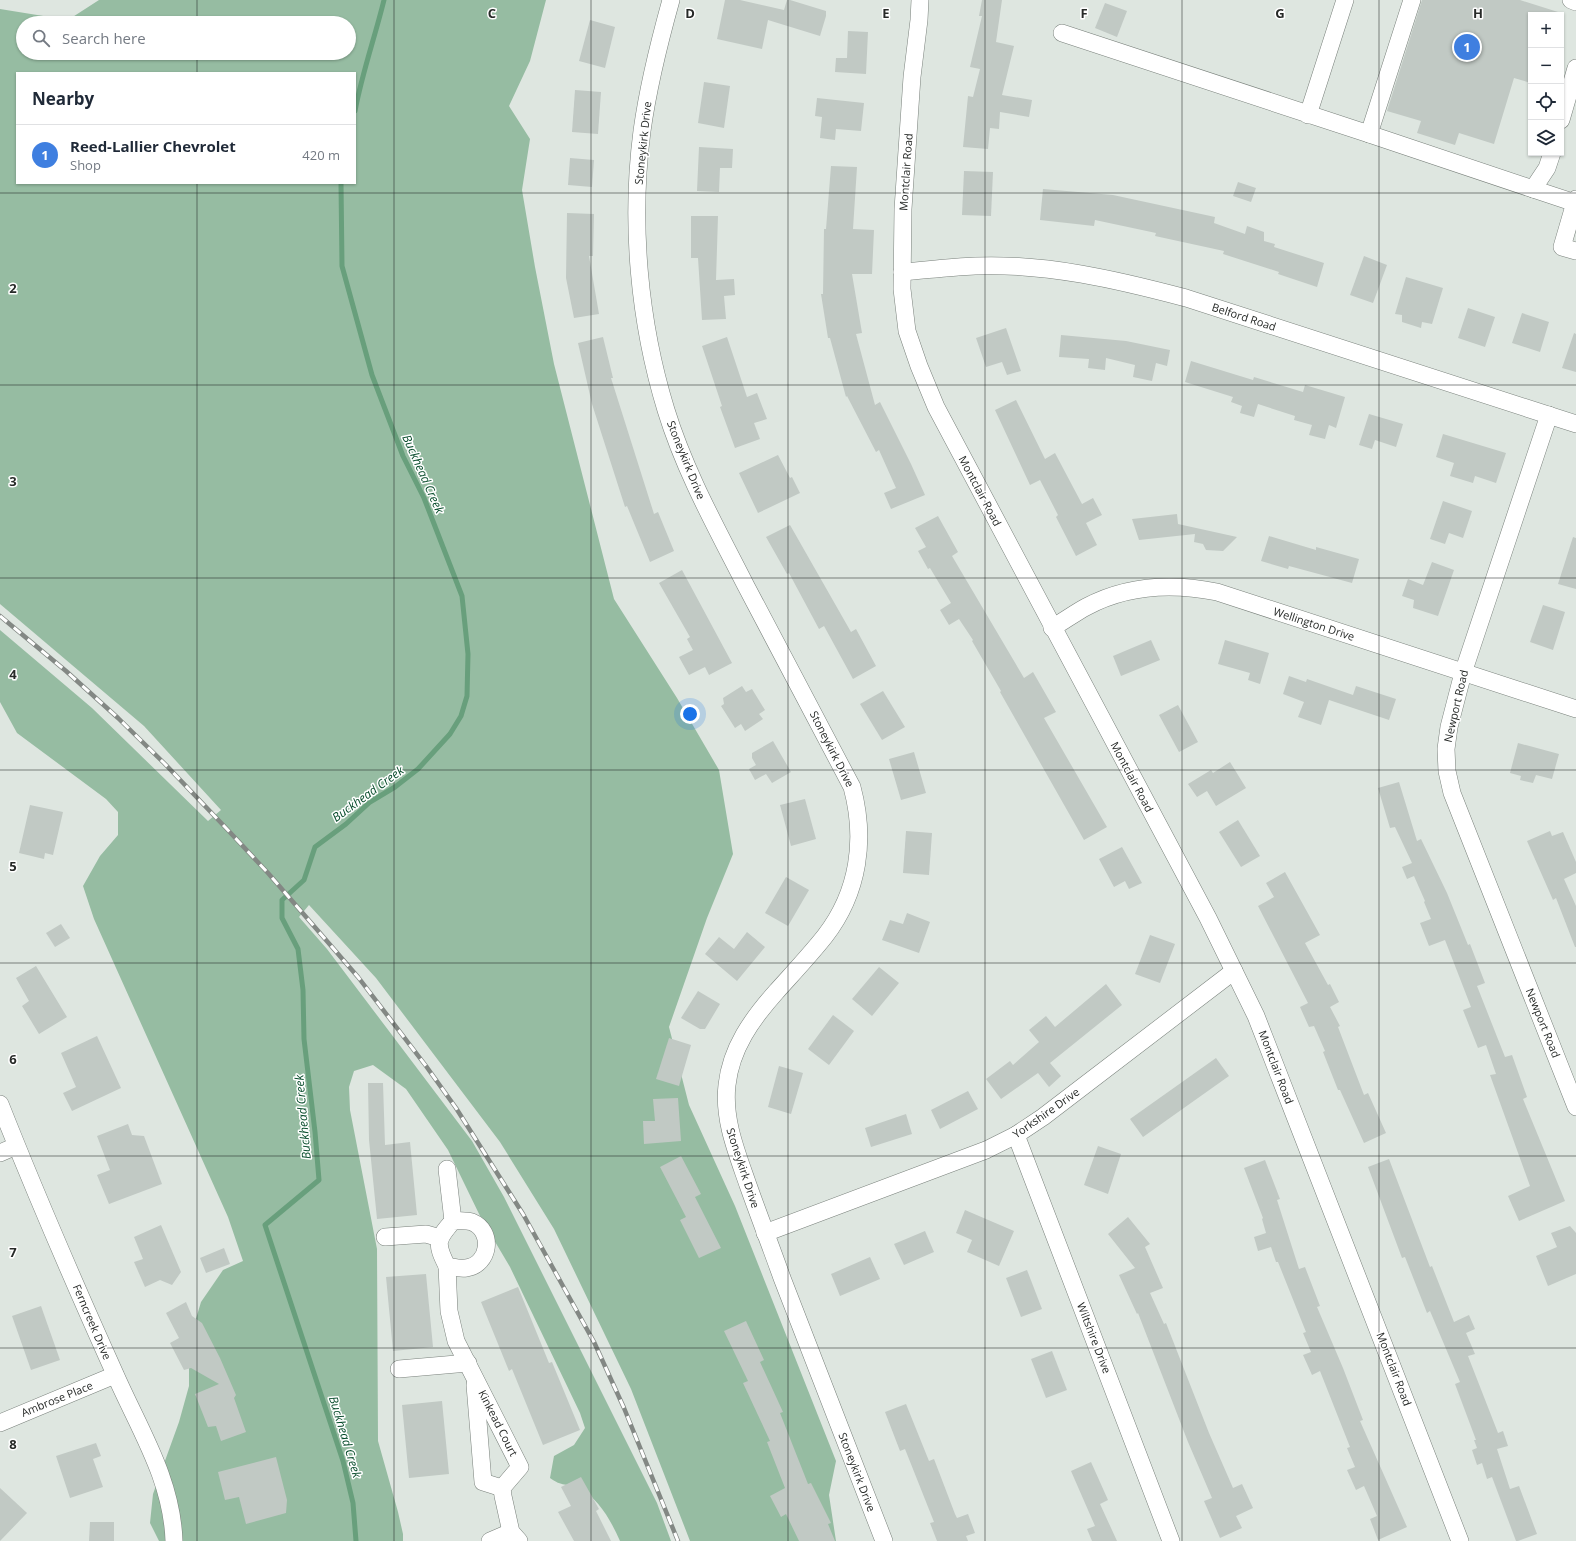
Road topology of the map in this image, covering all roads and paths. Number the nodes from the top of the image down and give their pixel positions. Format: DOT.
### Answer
graph roads {
  1 [pos="671,0"];
  2 [pos="920,0"];
  3 [pos="1345,0"];
  4 [pos="1412,0"];
  5 [pos="1571,0"];
  6 [pos="1576,2"];
  7 [pos="1062,32"];
  8 [pos="1576,68"];
  9 [pos="1573,88"];
  10 [pos="1564,112"];
  11 [pos="1308,115"];
  12 [pos="1369,134"];
  13 [pos="1551,156"];
  14 [pos="1533,189"];
  15 [pos="1575,201"];
  16 [pos="1576,251"];
  17 [pos="902,272"];
  18 [pos="1549,416"];
  19 [pos="1576,424"];
  20 [pos="1052,628"];
  21 [pos="1463,673"];
  22 [pos="1576,709"];
  23 [pos="1234,971"];
  24 [pos="0,1104"];
  25 [pos="1576,1107"];
  26 [pos="1016,1135"];
  27 [pos="16,1146"];
  28 [pos="0,1153"];
  29 [pos="447,1169"];
  30 [pos="453,1221"];
  31 [pos="765,1233"];
  32 [pos="385,1237"];
  33 [pos="440,1238"];
  34 [pos="447,1266"];
  35 [pos="399,1369"];
  36 [pos="471,1370"];
  37 [pos="115,1375"];
  38 [pos="0,1422"];
  39 [pos="502,1488"];
  40 [pos="515,1536"];
  41 [pos="174,1541"];
  42 [pos="490,1541"];
  43 [pos="884,1541"];
  44 [pos="1172,1541"];
  45 [pos="1460,1541"];
  1 -- 31 [label="street, Stoneykirk Drive"];
  2 -- 17 [label="street, Montclair Road"];
  3 -- 11 [label="street"];
  4 -- 12 [label="street"];
  5 -- 6 [label="street"];
  7 -- 11 [label="street"];
  8 -- 9 [label="street"];
  9 -- 10 [label="street"];
  11 -- 12 [label="street"];
  12 -- 14 [label="street"];
  13 -- 14 [label="street"];
  14 -- 15 [label="street"];
  15 -- 16 [label="street"];
  17 -- 18 [label="street, Belford Road"];
  17 -- 20 [label="street, Montclair Road"];
  18 -- 19 [label="street, Belford Road"];
  18 -- 21 [label="street, Newport Road"];
  20 -- 21 [label="street, Wellington Drive"];
  20 -- 23 [label="street, Montclair Road"];
  21 -- 22 [label="street, Wellington Drive"];
  21 -- 25 [label="street, Newport Road"];
  23 -- 26 [label="street, Yorkshire Drive"];
  23 -- 45 [label="street, Montclair Road"];
  24 -- 27 [label="street, Ferncreek Drive"];
  26 -- 31 [label="street, Yorkshire Drive"];
  26 -- 44 [label="street, Wiltshire Drive"];
  27 -- 28 [label="street"];
  27 -- 37 [label="street, Ferncreek Drive"];
  29 -- 30 [label="street"];
  30 -- 33 [label="street"];
  30 -- 34 [label="street"];
  31 -- 43 [label="street, Stoneykirk Drive"];
  32 -- 33 [label="street"];
  33 -- 34 [label="street, Kinkead Court"];
  34 -- 36 [label="street, Kinkead Court"];
  35 -- 36 [label="street"];
  36 -- 39 [label="street, Kinkead Court"];
  36 -- 39 [label="street, Kinkead Court"];
  37 -- 38 [label="street, Ambrose Place"];
  37 -- 41 [label="street, Ferncreek Drive"];
  39 -- 40 [label="street"];
  40 -- 42 [label="street"];
}
